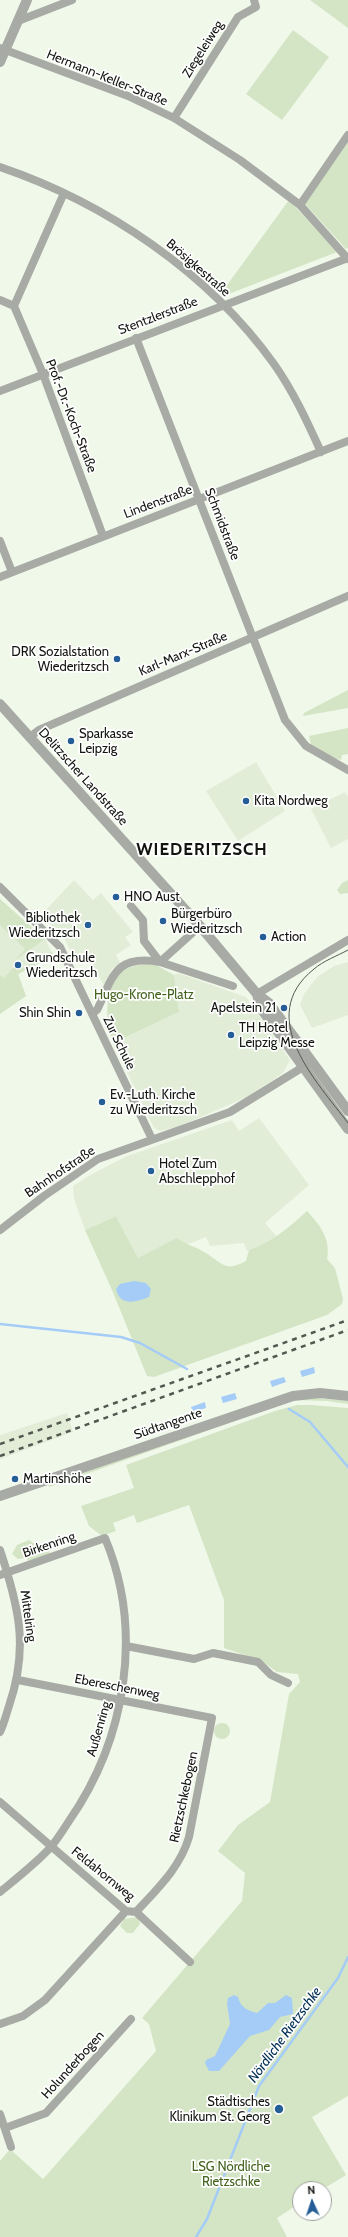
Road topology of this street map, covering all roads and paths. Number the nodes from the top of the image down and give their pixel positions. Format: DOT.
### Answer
graph roads {
  1 [pos="27,0"];
  2 [pos="72,0"];
  3 [pos="254,0"];
  4 [pos="18,21"];
  5 [pos="3,49"];
  6 [pos="0,62"];
  7 [pos="174,118"];
  8 [pos="348,135"];
  9 [pos="0,167"];
  10 [pos="64,193"];
  11 [pos="300,205"];
  12 [pos="348,258"];
  13 [pos="0,300"];
  14 [pos="222,304"];
  15 [pos="14,306"];
  16 [pos="136,338"];
  17 [pos="44,374"];
  18 [pos="0,391"];
  19 [pos="348,441"];
  20 [pos="321,452"];
  21 [pos="200,499"];
  22 [pos="103,536"];
  23 [pos="0,541"];
  24 [pos="12,572"];
  25 [pos="0,577"];
  26 [pos="348,596"];
  27 [pos="252,638"];
  28 [pos="0,704"];
  29 [pos="30,737"];
  30 [pos="347,768"];
  31 [pos="0,888"];
  32 [pos="131,906"];
  33 [pos="200,926"];
  34 [pos="348,940"];
  35 [pos="160,962"];
  36 [pos="233,986"];
  37 [pos="257,994"];
  38 [pos="92,1014"];
  39 [pos="311,1062"];
  40 [pos="302,1068"];
  41 [pos="348,1110"];
  42 [pos="348,1129"];
  43 [pos="152,1139"];
  44 [pos="0,1230"];
  45 [pos="348,1396"];
  46 [pos="0,1496"];
  47 [pos="105,1538"];
  48 [pos="0,1550"];
  49 [pos="4,1573"];
  50 [pos="126,1646"];
  51 [pos="18,1680"];
  52 [pos="288,1683"];
  53 [pos="120,1700"];
  54 [pos="212,1718"];
  55 [pos="0,1732"];
  56 [pos="0,1802"];
  57 [pos="51,1847"];
  58 [pos="0,1892"];
  59 [pos="126,1911"];
  60 [pos="136,1912"];
  61 [pos="190,1962"];
  62 [pos="131,2019"];
  63 [pos="0,2024"];
  64 [pos="0,2114"];
  65 [pos="5,2128"];
  66 [pos="11,2147"];
  1 -- 4 [label="street"];
  2 -- 4 [label="street"];
  3 -- 7 [label="street, Ziegeleiweg"];
  4 -- 5 [label="street"];
  5 -- 6 [label="street"];
  5 -- 7 [label="street, Hermann-Keller-Straße"];
  7 -- 11 [label="street, Hermann-Keller-Straße"];
  8 -- 11 [label="street"];
  9 -- 10 [label="street, Brösigkestraße"];
  10 -- 14 [label="street, Brösigkestraße"];
  10 -- 15 [label="street"];
  11 -- 12 [label="street, Hermann-Keller-Straße"];
  12 -- 14 [label="street, Stentzlerstraße"];
  13 -- 15 [label="street"];
  14 -- 16 [label="street, Stentzlerstraße"];
  14 -- 20 [label="street, Brösigkestraße"];
  15 -- 17 [label="street, Prof.-Dr.-Koch-Straße"];
  16 -- 17 [label="street, Stentzlerstraße"];
  16 -- 21 [label="street, Schmidstraße"];
  17 -- 18 [label="street, Stentzlerstraße"];
  17 -- 22 [label="street, Prof.-Dr.-Koch-Straße"];
  19 -- 20 [label="street, Lindenstraße"];
  20 -- 21 [label="street, Lindenstraße"];
  21 -- 22 [label="street, Lindenstraße"];
  21 -- 27 [label="street, Schmidstraße"];
  22 -- 24 [label="street, Lindenstraße"];
  23 -- 24 [label="street"];
  24 -- 25 [label="street, Lindenstraße"];
  26 -- 27 [label="street, Karl-Marx-Straße"];
  27 -- 29 [label="street, Karl-Marx-Straße"];
  27 -- 30 [label="street, Schmidstraße"];
  28 -- 29 [label="street, Delitzscher Landstraße"];
  29 -- 33 [label="street, Delitzscher Landstraße"];
  31 -- 38 [label="street, Zur Schule"];
  32 -- 35 [label="street"];
  33 -- 35 [label="street"];
  33 -- 37 [label="street, Delitzscher Landstraße"];
  34 -- 37 [label="street"];
  35 -- 36 [label="street"];
  35 -- 38 [label="street"];
  37 -- 39 [label="street, Delitzscher Landstraße"];
  37 -- 40 [label="street, Delitzscher Landstraße"];
  38 -- 43 [label="street, Zur Schule"];
  39 -- 40 [label="street, Bahnhofstraße"];
  39 -- 41 [label="street, Delitzscher Landstraße"];
  40 -- 42 [label="street, Delitzscher Landstraße"];
  40 -- 43 [label="street, Bahnhofstraße"];
  43 -- 44 [label="street, Bahnhofstraße"];
  45 -- 46 [label="street, Südtangente"];
  47 -- 49 [label="street, Birkenring"];
  47 -- 50 [label="street, Außenring"];
  48 -- 49 [label="street, Mittelring"];
  49 -- 51 [label="street, Mittelring"];
  50 -- 52 [label="street"];
  50 -- 53 [label="street, Außenring"];
  51 -- 53 [label="street, Ebereschenweg"];
  51 -- 55 [label="street, Mittelring"];
  53 -- 54 [label="street, Ebereschenweg"];
  53 -- 57 [label="street, Außenring"];
  54 -- 60 [label="street, Rietzschkebogen"];
  56 -- 57 [label="street, Feldahornweg"];
  57 -- 58 [label="street, Außenring"];
  57 -- 59 [label="street, Feldahornweg"];
  59 -- 60 [label="street, Feldahornweg"];
  59 -- 63 [label="street"];
  60 -- 61 [label="street, Feldahornweg"];
  62 -- 65 [label="street, Holunderbogen"];
  64 -- 65 [label="street"];
  65 -- 66 [label="street"];
}
